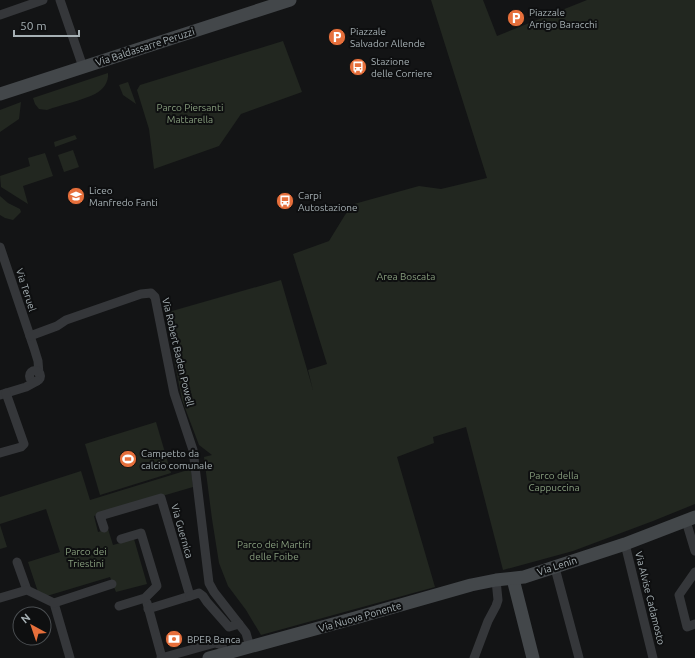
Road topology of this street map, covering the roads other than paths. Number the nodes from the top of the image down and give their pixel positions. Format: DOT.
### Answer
graph roads {
  1 [pos="43,0"];
  2 [pos="60,0"];
  3 [pos="290,0"];
  4 [pos="0,15"];
  5 [pos="83,67"];
  6 [pos="0,94"];
  7 [pos="0,247"];
  8 [pos="31,339"];
  9 [pos="3,394"];
  10 [pos="0,453"];
  11 [pos="690,519"];
  12 [pos="104,528"];
  13 [pos="121,539"];
  14 [pos="625,544"];
  15 [pos="695,551"];
  16 [pos="17,562"];
  17 [pos="554,568"];
  18 [pos="695,572"];
  19 [pos="513,579"];
  20 [pos="496,580"];
  21 [pos="112,584"];
  22 [pos="27,590"];
  23 [pos="190,596"];
  24 [pos="0,598"];
  25 [pos="145,598"];
  26 [pos="54,603"];
  27 [pos="119,606"];
  28 [pos="148,609"];
  29 [pos="239,624"];
  30 [pos="695,624"];
  31 [pos="250,647"];
  32 [pos="224,654"];
  33 [pos="70,658"];
  34 [pos="161,658"];
  35 [pos="209,658"];
  36 [pos="474,658"];
  37 [pos="533,658"];
  38 [pos="579,658"];
  39 [pos="653,658"];
  1 -- 4 [label="street"];
  2 -- 5 [label="street"];
  3 -- 5 [label="street, Via Baldassarre Peruzzi"];
  5 -- 6 [label="street, Via Baldassarre Peruzzi"];
  7 -- 8 [label="street, Via Teruel"];
  8 -- 9 [label="street"];
  8 -- 29 [label="street, Via Robert Baden Powell"];
  9 -- 10 [label="street"];
  11 -- 14 [label="street, Via Lenin"];
  11 -- 15 [label="street"];
  12 -- 23 [label="street, Via Guernica"];
  13 -- 25 [label="street"];
  14 -- 17 [label="street, Via Lenin"];
  14 -- 39 [label="street, Via Alvise Cadamosto"];
  16 -- 22 [label="street"];
  17 -- 19 [label="street, Via Lenin"];
  17 -- 38 [label="street"];
  18 -- 30 [label="street"];
  19 -- 20 [label="street, Via Lenin"];
  19 -- 37 [label="street"];
  20 -- 31 [label="street, Via Nuova Ponente"];
  20 -- 36 [label="street"];
  21 -- 26 [label="street"];
  22 -- 24 [label="street"];
  22 -- 26 [label="street"];
  23 -- 28 [label="street"];
  23 -- 29 [label="street"];
  25 -- 27 [label="street"];
  25 -- 28 [label="street"];
  26 -- 33 [label="street"];
  28 -- 34 [label="street"];
  29 -- 31 [label="street, Via Robert Baden Powell"];
  31 -- 32 [label="street, Via Nuova Ponente"];
  32 -- 34 [label="street"];
  32 -- 35 [label="street, Via Nuova Ponente"];
}
